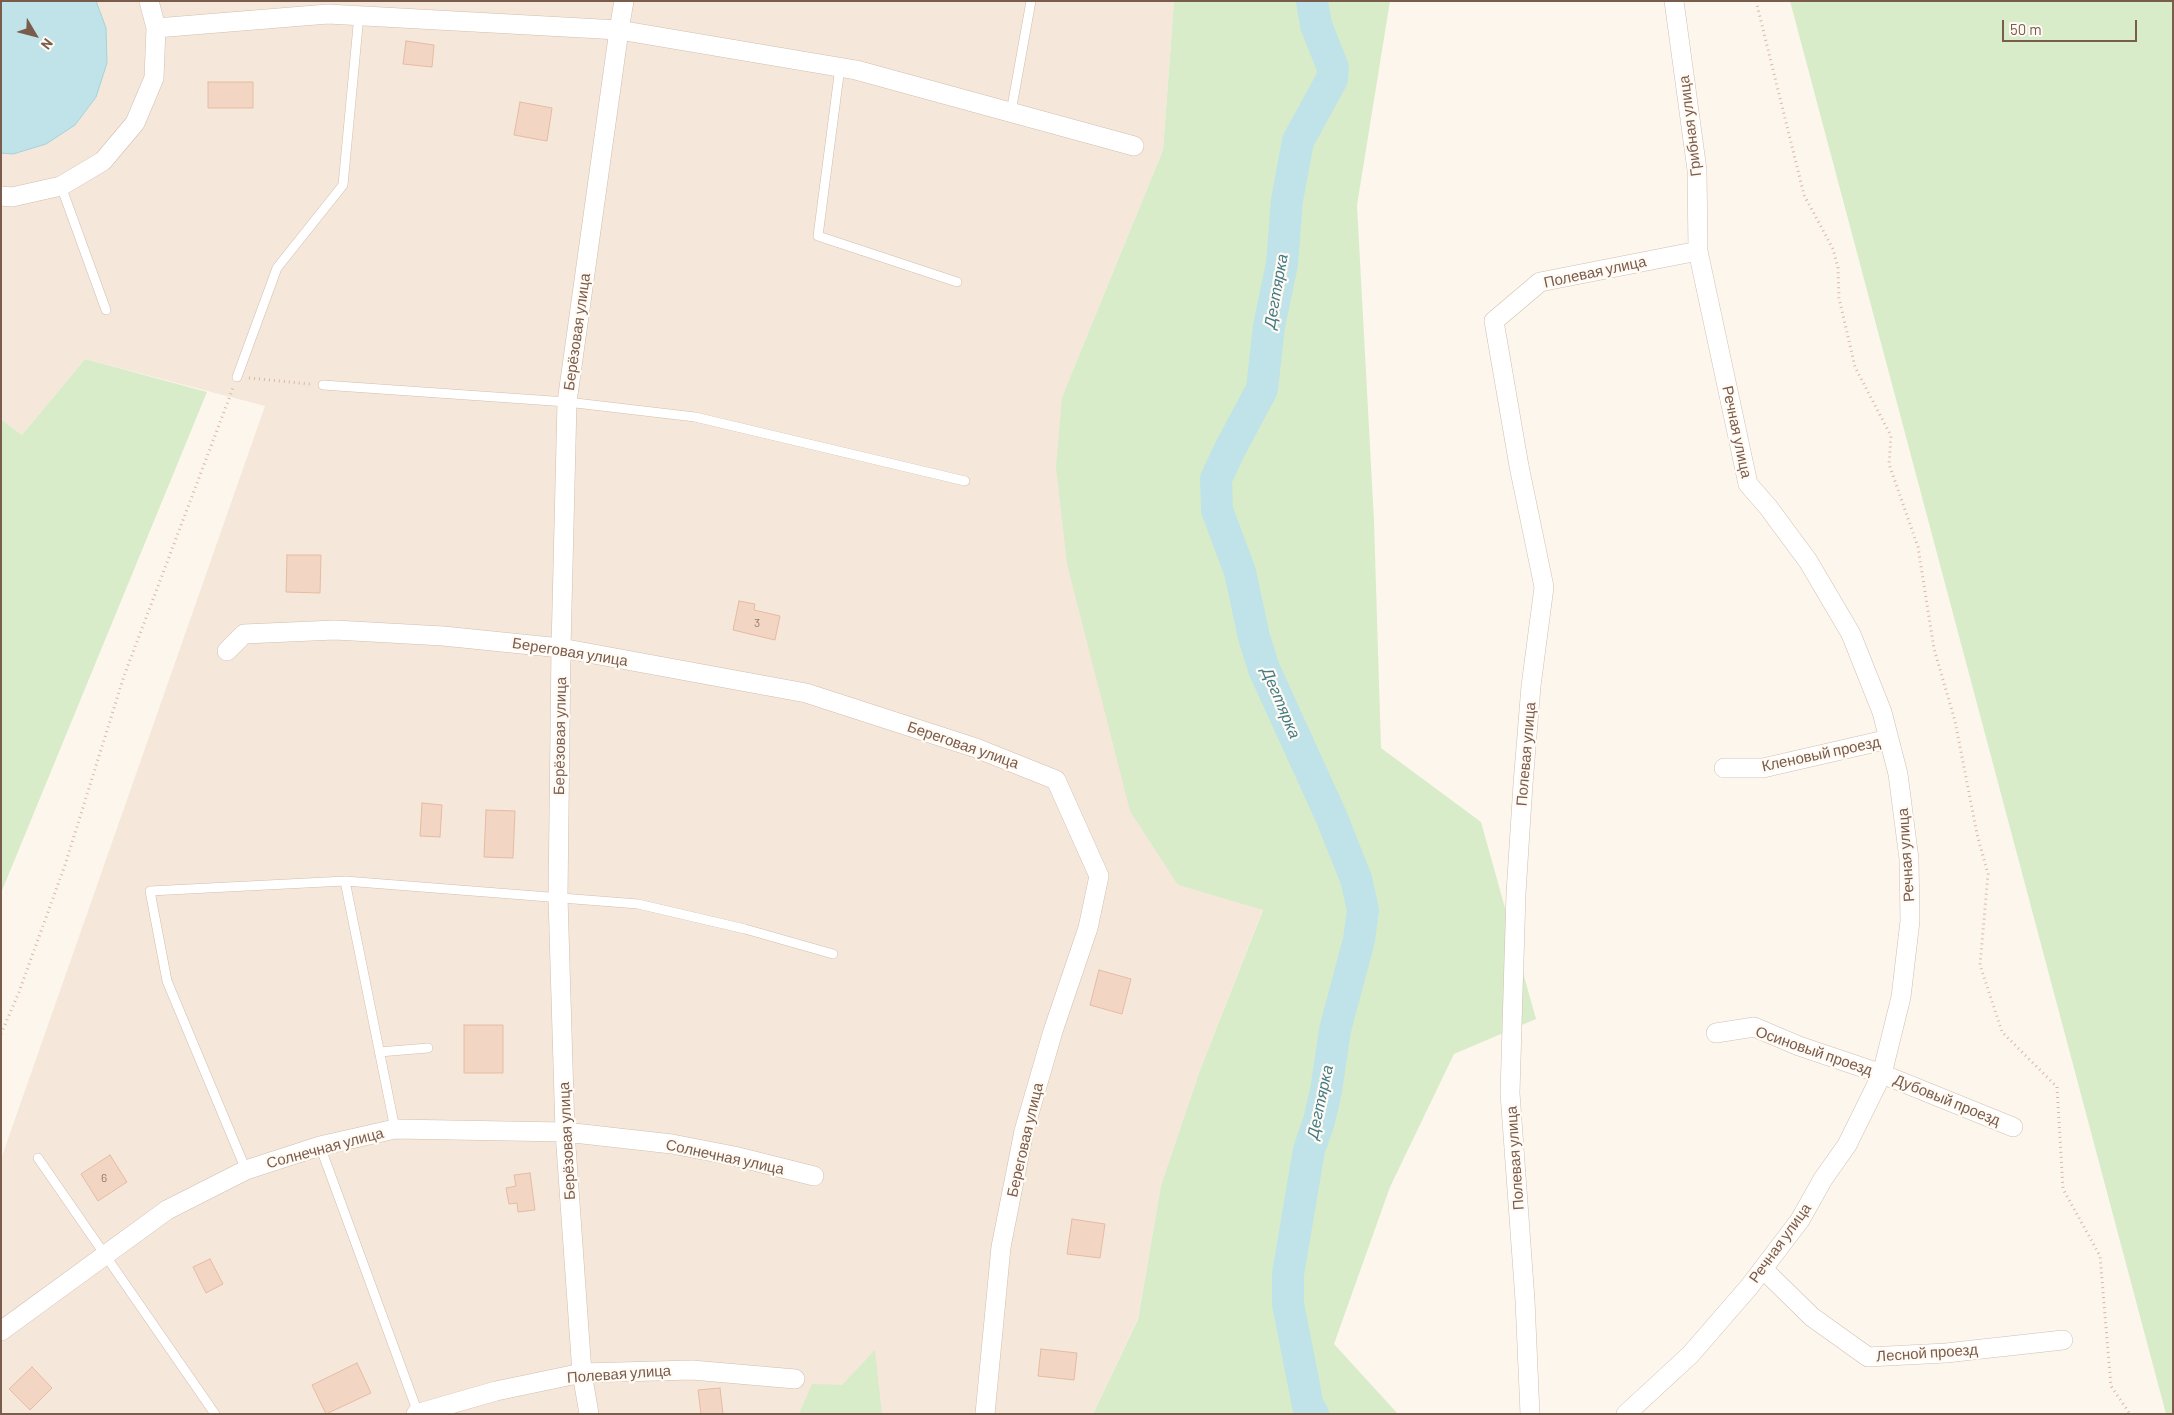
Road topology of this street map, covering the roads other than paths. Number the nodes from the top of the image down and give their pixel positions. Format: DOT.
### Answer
graph roads {
  1 [pos="149,1"];
  2 [pos="624,1"];
  3 [pos="1031,1"];
  4 [pos="1674,1"];
  5 [pos="359,15"];
  6 [pos="156,28"];
  7 [pos="619,30"];
  8 [pos="840,67"];
  9 [pos="1011,112"];
  10 [pos="1134,146"];
  11 [pos="61,186"];
  12 [pos="1,196"];
  13 [pos="1698,251"];
  14 [pos="957,282"];
  15 [pos="106,310"];
  16 [pos="237,377"];
  17 [pos="323,385"];
  18 [pos="567,402"];
  19 [pos="964,481"];
  20 [pos="561,648"];
  21 [pos="227,652"];
  22 [pos="1889,740"];
  23 [pos="1724,768"];
  24 [pos="344,881"];
  25 [pos="558,897"];
  26 [pos="833,954"];
  27 [pos="1716,1033"];
  28 [pos="428,1048"];
  29 [pos="379,1052"];
  30 [pos="1882,1074"];
  31 [pos="2013,1127"];
  32 [pos="395,1129"];
  33 [pos="565,1132"];
  34 [pos="320,1146"];
  35 [pos="38,1158"];
  36 [pos="246,1170"];
  37 [pos="814,1176"];
  38 [pos="106,1254"];
  39 [pos="1763,1269"];
  40 [pos="1,1331"];
  41 [pos="2063,1340"];
  42 [pos="582,1373"];
  43 [pos="795,1379"];
  44 [pos="417,1413"];
  45 [pos="214,1414"];
  46 [pos="588,1414"];
  47 [pos="985,1414"];
  48 [pos="1530,1414"];
  49 [pos="1626,1414"];
  1 -- 6 [label="street"];
  2 -- 7 [label="street, Берёзовая улица"];
  3 -- 9 [label="lane"];
  4 -- 13 [label="street, Грибная улица"];
  5 -- 6 [label="street"];
  5 -- 7 [label="street"];
  5 -- 16 [label="lane"];
  6 -- 11 [label="street"];
  7 -- 8 [label="street"];
  7 -- 18 [label="street, Берёзовая улица"];
  8 -- 9 [label="street"];
  8 -- 14 [label="lane"];
  9 -- 10 [label="street"];
  11 -- 12 [label="street"];
  11 -- 15 [label="lane"];
  13 -- 22 [label="street, Речная улица"];
  13 -- 48 [label="street, Полевая улица"];
  17 -- 18 [label="lane"];
  18 -- 19 [label="lane"];
  18 -- 20 [label="street, Берёзовая улица"];
  20 -- 21 [label="street, Береговая улица"];
  20 -- 25 [label="street, Берёзовая улица"];
  20 -- 47 [label="street, Береговая улица"];
  22 -- 23 [label="street, Кленовый проезд"];
  22 -- 30 [label="street, Речная улица"];
  24 -- 25 [label="lane"];
  24 -- 29 [label="lane"];
  24 -- 36 [label="lane"];
  25 -- 26 [label="lane"];
  25 -- 33 [label="street, Берёзовая улица"];
  27 -- 30 [label="street, Осиновый проезд"];
  28 -- 29 [label="lane"];
  29 -- 32 [label="lane"];
  30 -- 31 [label="street, Дубовый проезд"];
  30 -- 39 [label="street, Речная улица"];
  32 -- 33 [label="street, Солнечная улица"];
  32 -- 34 [label="street, Солнечная улица"];
  33 -- 37 [label="street, Солнечная улица"];
  33 -- 42 [label="street, Берёзовая улица"];
  34 -- 36 [label="street, Солнечная улица"];
  34 -- 44 [label="lane"];
  35 -- 38 [label="lane"];
  36 -- 38 [label="street, Солнечная улица"];
  38 -- 40 [label="street, Солнечная улица"];
  38 -- 45 [label="lane"];
  39 -- 41 [label="street, Лесной проезд"];
  39 -- 49 [label="street, Речная улица"];
  42 -- 43 [label="street, Полевая улица"];
  42 -- 44 [label="street, Полевая улица"];
  42 -- 46 [label="street, Берёзовая улица"];
}
